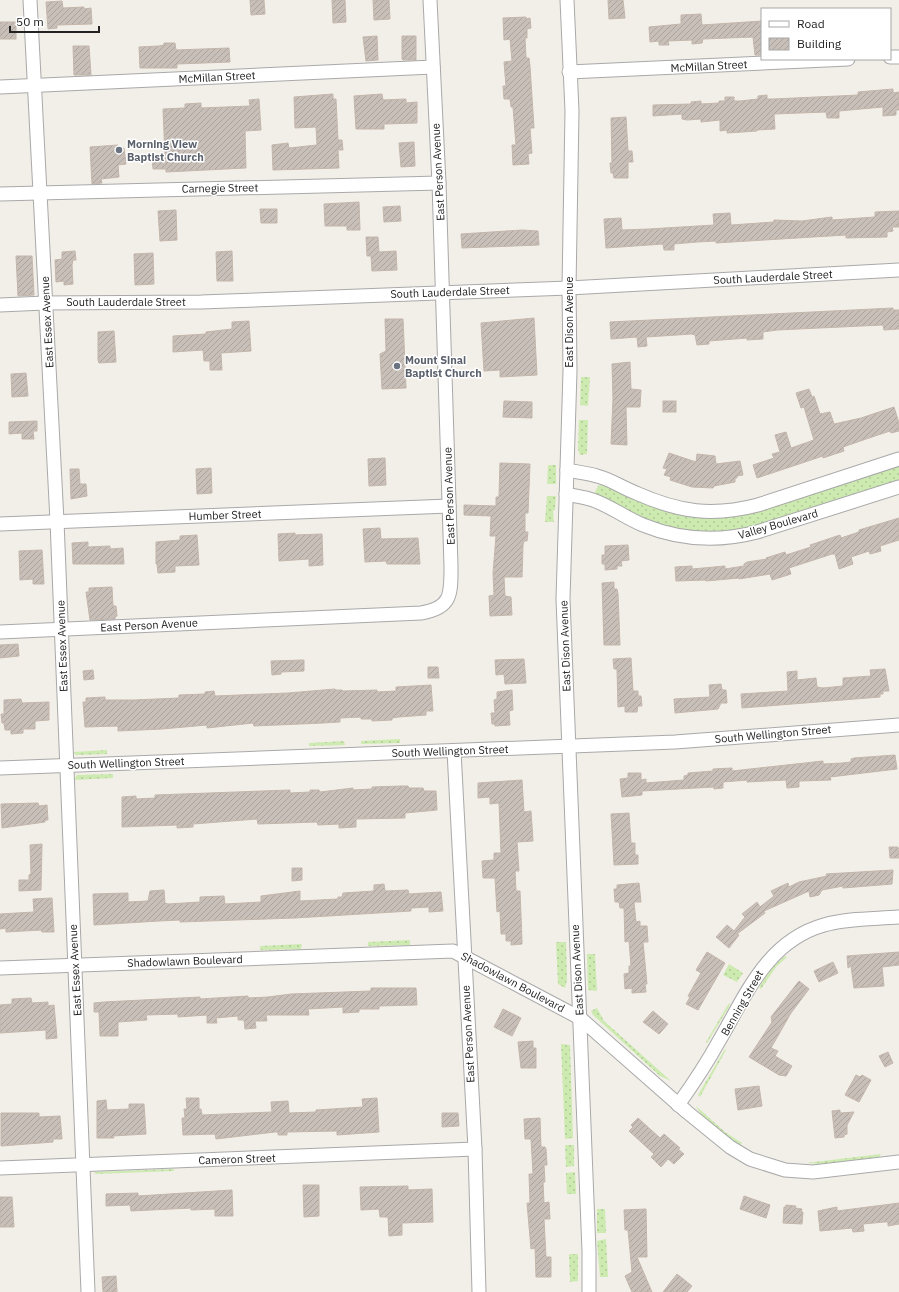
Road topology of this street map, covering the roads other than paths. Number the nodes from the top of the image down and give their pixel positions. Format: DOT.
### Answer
graph roads {
  1 [pos="30,0"];
  2 [pos="430,0"];
  3 [pos="567,0"];
  4 [pos="827,60"];
  5 [pos="433,67"];
  6 [pos="569,72"];
  7 [pos="34,86"];
  8 [pos="0,87"];
  9 [pos="439,183"];
  10 [pos="40,192"];
  11 [pos="0,194"];
  12 [pos="899,270"];
  13 [pos="569,288"];
  14 [pos="443,292"];
  15 [pos="45,302"];
  16 [pos="0,305"];
  17 [pos="899,459"];
  18 [pos="567,470"];
  19 [pos="899,487"];
  20 [pos="566,494"];
  21 [pos="449,506"];
  22 [pos="57,521"];
  23 [pos="0,524"];
  24 [pos="61,629"];
  25 [pos="0,632"];
  26 [pos="899,725"];
  27 [pos="568,746"];
  28 [pos="454,751"];
  29 [pos="66,765"];
  30 [pos="0,768"];
  31 [pos="899,917"];
  32 [pos="464,955"];
  33 [pos="75,965"];
  34 [pos="0,968"];
  35 [pos="580,1018"];
  36 [pos="678,1105"];
  37 [pos="475,1149"];
  38 [pos="899,1162"];
  39 [pos="84,1165"];
  40 [pos="0,1168"];
  41 [pos="88,1292"];
  42 [pos="479,1292"];
  43 [pos="589,1292"];
  1 -- 7 [label="street, East Essex Avenue"];
  2 -- 5 [label="street, East Person Avenue"];
  3 -- 6 [label="street, East Dison Avenue"];
  4 -- 6 [label="street, McMillan Street"];
  5 -- 7 [label="street, McMillan Street"];
  5 -- 9 [label="street, East Person Avenue"];
  6 -- 13 [label="street, East Dison Avenue"];
  7 -- 8 [label="street, McMillan Street"];
  7 -- 10 [label="street, East Essex Avenue"];
  9 -- 10 [label="street, Carnegie Street"];
  9 -- 14 [label="street, East Person Avenue"];
  10 -- 11 [label="street, Carnegie Street"];
  10 -- 15 [label="street, East Essex Avenue"];
  12 -- 13 [label="street, South Lauderdale Street"];
  13 -- 14 [label="street, South Lauderdale Street"];
  13 -- 18 [label="street, East Dison Avenue"];
  14 -- 15 [label="street, South Lauderdale Street"];
  14 -- 21 [label="street, East Person Avenue"];
  15 -- 16 [label="street, South Lauderdale Street"];
  15 -- 22 [label="street, East Essex Avenue"];
  17 -- 18 [label="street"];
  18 -- 20 [label="street, East Dison Avenue"];
  19 -- 20 [label="street, Valley Boulevard"];
  20 -- 27 [label="street, East Dison Avenue"];
  21 -- 22 [label="street, Humber Street"];
  21 -- 24 [label="street, East Person Avenue"];
  22 -- 23 [label="street, Humber Street"];
  22 -- 24 [label="street, East Essex Avenue"];
  24 -- 25 [label="street, East Person Avenue"];
  24 -- 29 [label="street, East Essex Avenue"];
  26 -- 27 [label="street, South Wellington Street"];
  27 -- 28 [label="street, South Wellington Street"];
  27 -- 35 [label="street, East Dison Avenue"];
  28 -- 29 [label="street, South Wellington Street"];
  28 -- 32 [label="street, East Person Avenue"];
  29 -- 30 [label="street, South Wellington Street"];
  29 -- 33 [label="street, East Essex Avenue"];
  31 -- 36 [label="street, Benning Street"];
  32 -- 33 [label="street, Shadowlawn Boulevard"];
  32 -- 35 [label="street, Shadowlawn Boulevard"];
  32 -- 37 [label="street, East Person Avenue"];
  33 -- 34 [label="street, Shadowlawn Boulevard"];
  33 -- 39 [label="street, East Essex Avenue"];
  35 -- 36 [label="street, Shadowlawn Boulevard"];
  35 -- 43 [label="street, East Dison Avenue"];
  36 -- 38 [label="street, Shadowlawn Boulevard"];
  37 -- 39 [label="street, Cameron Street"];
  37 -- 42 [label="street, East Person Avenue"];
  39 -- 40 [label="street, Cameron Street"];
  39 -- 41 [label="street, East Essex Avenue"];
}
